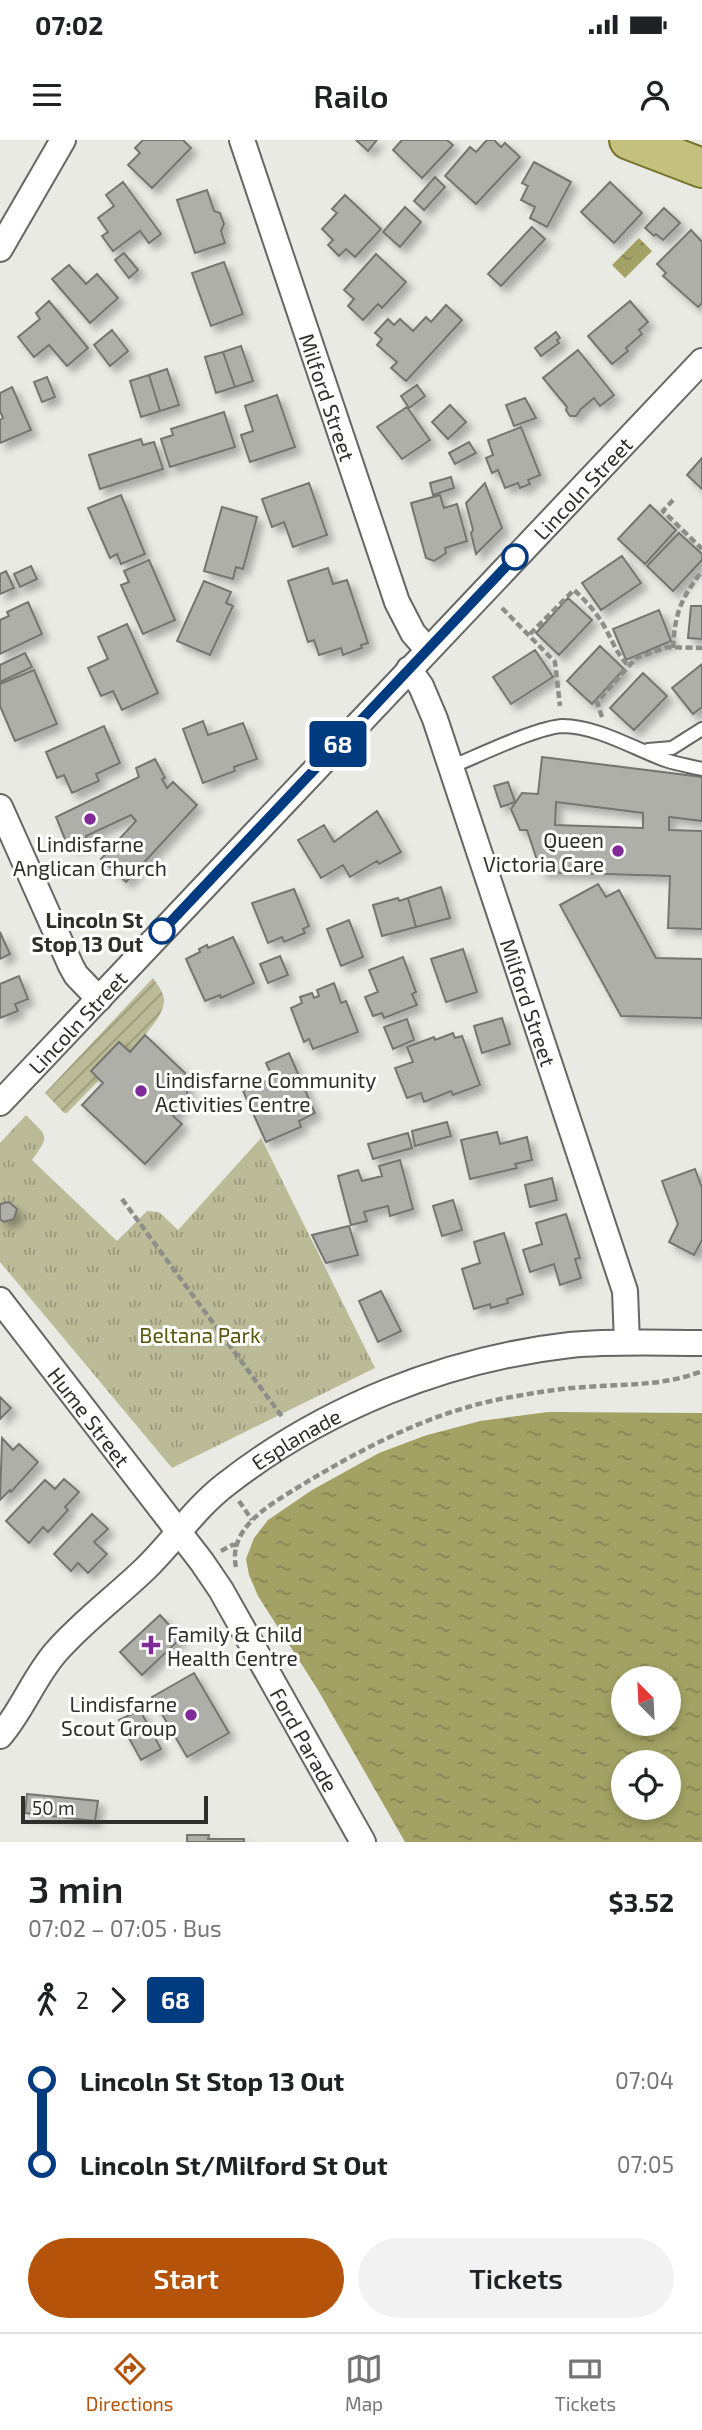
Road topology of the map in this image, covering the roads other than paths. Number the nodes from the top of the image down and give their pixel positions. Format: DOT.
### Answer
graph roads {
  1 [pos="63,140"];
  2 [pos="242,140"];
  3 [pos="629,140"];
  4 [pos="702,169"];
  5 [pos="0,249"];
  6 [pos="702,361"];
  7 [pos="427,649"];
  8 [pos="409,669"];
  9 [pos="702,729"];
  10 [pos="644,750"];
  11 [pos="451,767"];
  12 [pos="702,769"];
  13 [pos="0,807"];
  14 [pos="99,999"];
  15 [pos="0,1103"];
  16 [pos="0,1300"];
  17 [pos="627,1342"];
  18 [pos="702,1343"];
  19 [pos="178,1532"];
  20 [pos="1,1734"];
  21 [pos="363,1842"];
  1 -- 5 [label="street"];
  2 -- 7 [label="street, Milford Street"];
  3 -- 4 [label="main road"];
  6 -- 7 [label="street, Lincoln Street"];
  7 -- 8 [label="street, Lincoln Street"];
  8 -- 11 [label="street, Milford Street"];
  8 -- 14 [label="street, Lincoln Street"];
  9 -- 10 [label="lane"];
  10 -- 11 [label="lane"];
  10 -- 12 [label="lane"];
  11 -- 17 [label="street, Milford Street"];
  13 -- 14 [label="street"];
  14 -- 15 [label="street, Lincoln Street"];
  16 -- 19 [label="street, Hume Street"];
  17 -- 18 [label="street, Esplanade"];
  17 -- 19 [label="street, Esplanade"];
  19 -- 20 [label="street, Esplanade"];
  19 -- 21 [label="street, Ford Parade"];
}
